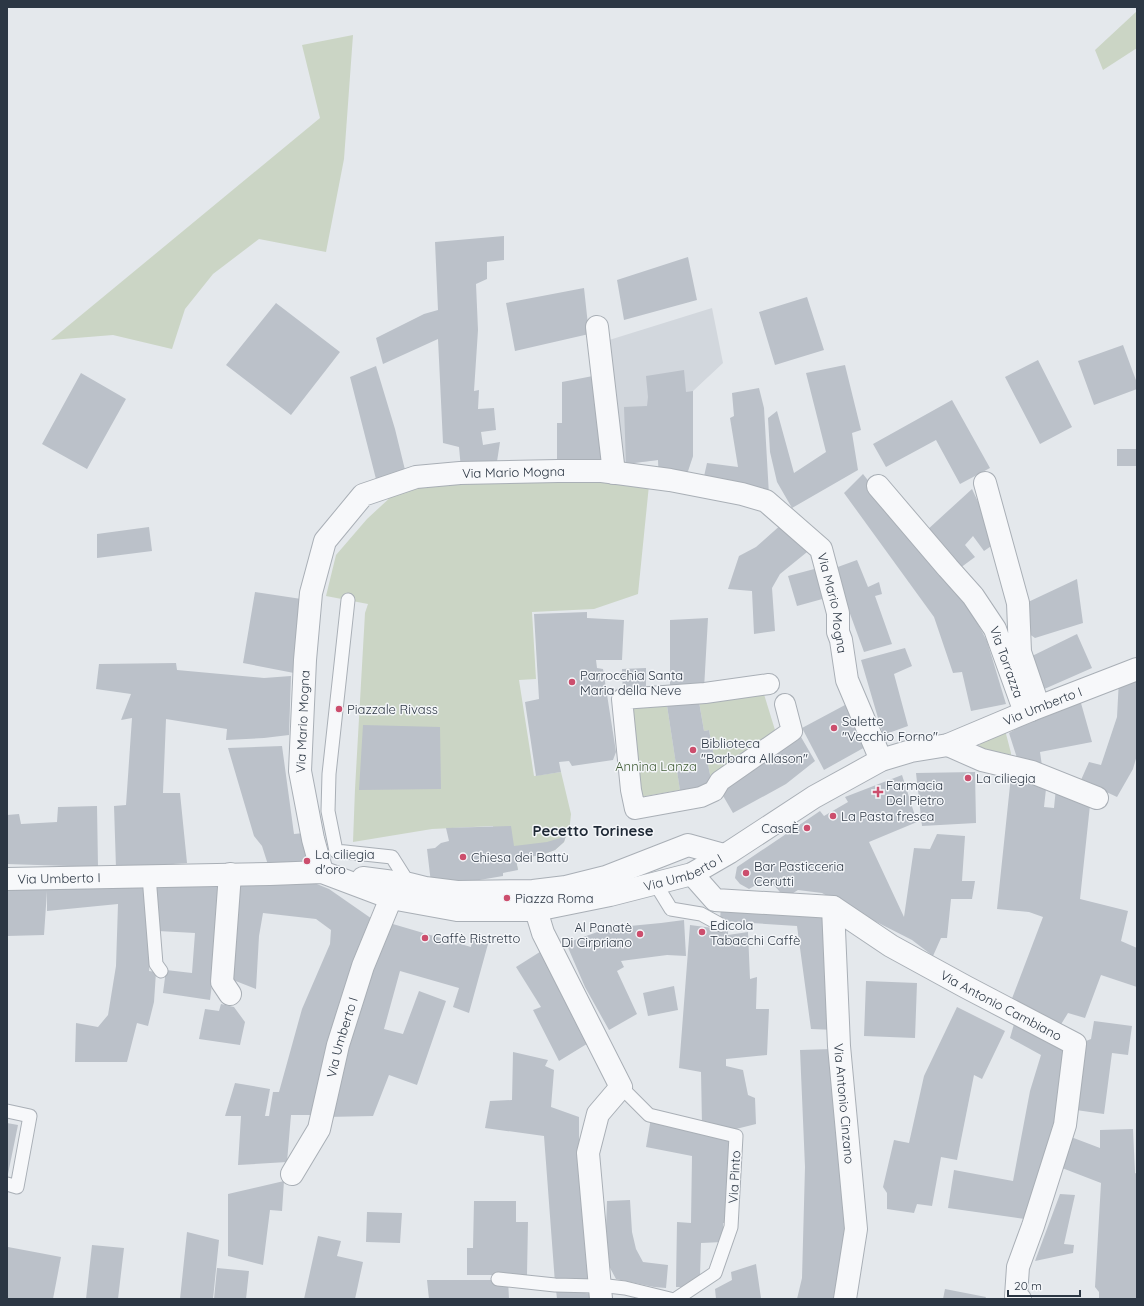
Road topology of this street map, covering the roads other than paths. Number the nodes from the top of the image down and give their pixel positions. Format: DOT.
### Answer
graph roads {
  1 [pos="597,327"];
  2 [pos="614,474"];
  3 [pos="985,483"];
  4 [pos="878,486"];
  5 [pos="348,600"];
  6 [pos="1137,669"];
  7 [pos="769,684"];
  8 [pos="785,704"];
  9 [pos="1031,710"];
  10 [pos="948,744"];
  11 [pos="881,760"];
  12 [pos="1097,798"];
  13 [pos="724,854"];
  14 [pos="230,874"];
  15 [pos="326,874"];
  16 [pos="692,874"];
  17 [pos="149,876"];
  18 [pos="7,879"];
  19 [pos="655,883"];
  20 [pos="409,884"];
  21 [pos="391,898"];
  22 [pos="833,907"];
  23 [pos="536,910"];
  24 [pos="720,925"];
  25 [pos="161,971"];
  26 [pos="230,994"];
  27 [pos="621,1088"];
  28 [pos="7,1111"];
  29 [pos="292,1174"];
  30 [pos="7,1184"];
  31 [pos="498,1279"];
  32 [pos="600,1292"];
  33 [pos="670,1299"];
  34 [pos="676,1299"];
  35 [pos="845,1299"];
  36 [pos="1020,1299"];
  1 -- 2 [label="street"];
  2 -- 11 [label="street, Via Mario Mogna"];
  2 -- 15 [label="street, Via Mario Mogna"];
  3 -- 9 [label="street, Via Torrazza"];
  4 -- 9 [label="street, Via Torrazza"];
  5 -- 20 [label="lane"];
  6 -- 9 [label="street, Via Umberto I"];
  7 -- 8 [label="street"];
  9 -- 10 [label="street, Via Umberto I"];
  10 -- 11 [label="street, Via Umberto I"];
  10 -- 12 [label="street"];
  11 -- 13 [label="street, Via Umberto I"];
  13 -- 16 [label="street, Via Umberto I"];
  13 -- 20 [label="street"];
  14 -- 15 [label="street, Via Umberto I"];
  14 -- 17 [label="street, Via Umberto I"];
  14 -- 26 [label="street"];
  15 -- 20 [label="street"];
  15 -- 21 [label="street, Via Umberto I"];
  16 -- 19 [label="street, Via Umberto I"];
  16 -- 22 [label="street"];
  17 -- 18 [label="street, Via Umberto I"];
  17 -- 25 [label="lane"];
  19 -- 23 [label="street, Via Umberto I"];
  19 -- 24 [label="lane"];
  21 -- 23 [label="street, Via Umberto I"];
  21 -- 29 [label="street, Via Umberto I"];
  22 -- 35 [label="street, Via Antonio Cinzano"];
  22 -- 36 [label="street, Via Antonio Cambiano"];
  23 -- 27 [label="street, Via Pinto"];
  27 -- 32 [label="street"];
  27 -- 34 [label="lane, Via Pinto"];
  28 -- 30 [label="lane"];
  31 -- 32 [label="lane"];
  32 -- 33 [label="lane"];
}
